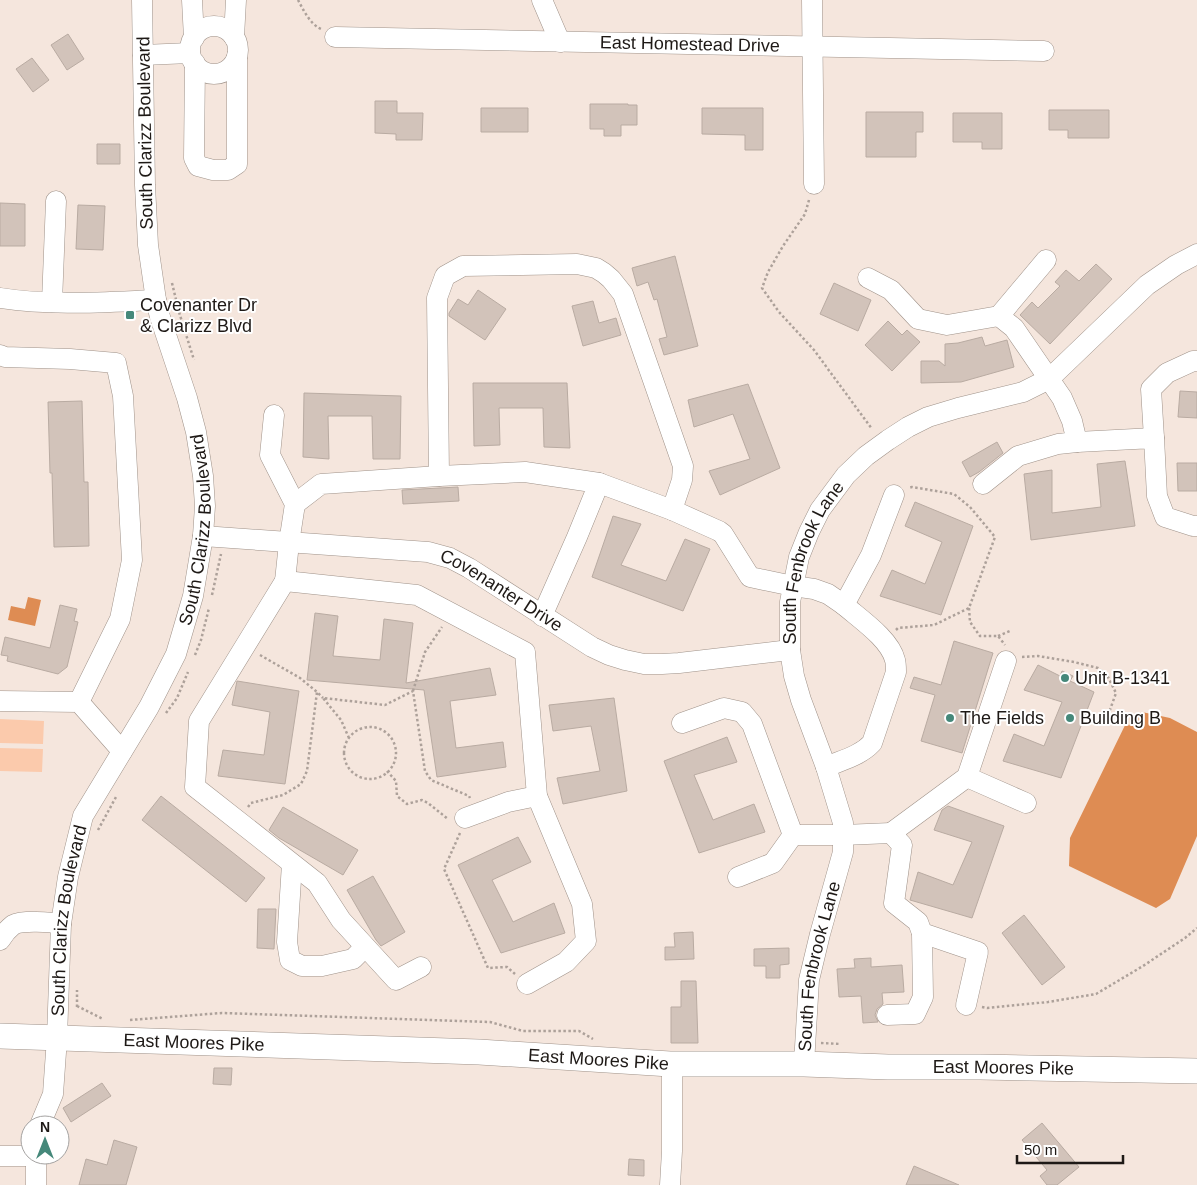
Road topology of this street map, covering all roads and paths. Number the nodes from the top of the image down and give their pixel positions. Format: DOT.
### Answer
graph roads {
  1 [pos="142,0"];
  2 [pos="192,0"];
  3 [pos="236,0"];
  4 [pos="298,0"];
  5 [pos="542,0"];
  6 [pos="812,0"];
  7 [pos="335,37"];
  8 [pos="560,42"];
  9 [pos="236,46"];
  10 [pos="812,47"];
  11 [pos="193,51"];
  12 [pos="1044,51"];
  13 [pos="143,55"];
  14 [pos="814,184"];
  15 [pos="56,201"];
  16 [pos="1197,254"];
  17 [pos="1046,260"];
  18 [pos="868,278"];
  19 [pos="171,280"];
  20 [pos="0,298"];
  21 [pos="156,300"];
  22 [pos="52,302"];
  23 [pos="999,316"];
  24 [pos="0,355"];
  25 [pos="1197,361"];
  26 [pos="195,364"];
  27 [pos="1049,379"];
  28 [pos="274,414"];
  29 [pos="872,429"];
  30 [pos="1154,438"];
  31 [pos="1076,442"];
  32 [pos="439,476"];
  33 [pos="599,484"];
  34 [pos="983,484"];
  35 [pos="894,495"];
  36 [pos="295,504"];
  37 [pos="672,510"];
  38 [pos="1197,526"];
  39 [pos="213,537"];
  40 [pos="289,543"];
  41 [pos="285,581"];
  42 [pos="793,586"];
  43 [pos="844,605"];
  44 [pos="969,608"];
  45 [pos="451,613"];
  46 [pos="542,616"];
  47 [pos="1010,631"];
  48 [pos="998,636"];
  49 [pos="884,639"];
  50 [pos="244,647"];
  51 [pos="790,650"];
  52 [pos="194,656"];
  53 [pos="1010,659"];
  54 [pos="191,665"];
  55 [pos="412,691"];
  56 [pos="317,692"];
  57 [pos="323,698"];
  58 [pos="0,702"];
  59 [pos="79,702"];
  60 [pos="166,713"];
  61 [pos="1092,722"];
  62 [pos="682,723"];
  63 [pos="349,738"];
  64 [pos="122,751"];
  65 [pos="826,766"];
  66 [pos="388,771"];
  67 [pos="967,777"];
  68 [pos="120,790"];
  69 [pos="537,796"];
  70 [pos="1026,803"];
  71 [pos="471,815"];
  72 [pos="238,820"];
  73 [pos="891,833"];
  74 [pos="96,834"];
  75 [pos="793,835"];
  76 [pos="843,835"];
  77 [pos="292,864"];
  78 [pos="738,878"];
  79 [pos="61,924"];
  80 [pos="1197,928"];
  81 [pos="922,932"];
  82 [pos="0,940"];
  83 [pos="365,947"];
  84 [pos="421,967"];
  85 [pos="527,984"];
  86 [pos="77,988"];
  87 [pos="966,1005"];
  88 [pos="887,1015"];
  89 [pos="126,1020"];
  90 [pos="107,1021"];
  91 [pos="0,1036"];
  92 [pos="57,1038"];
  93 [pos="595,1040"];
  94 [pos="841,1044"];
  95 [pos="804,1054"];
  96 [pos="672,1064"];
  97 [pos="1197,1071"];
  98 [pos="44,1115"];
  99 [pos="20,1155"];
  100 [pos="0,1156"];
  101 [pos="36,1165"];
  102 [pos="36,1185"];
  103 [pos="670,1185"];
  1 -- 13 [label="street, South Clarizz Boulevard"];
  2 -- 11 [label="street"];
  3 -- 9 [label="street"];
  4 -- 7 [label="path"];
  5 -- 8 [label="street"];
  6 -- 10 [label="street"];
  7 -- 8 [label="street, East Homestead Drive"];
  8 -- 10 [label="street, East Homestead Drive"];
  9 -- 11 [label="street"];
  9 -- 11 [label="street"];
  9 -- 11 [label="street"];
  10 -- 12 [label="street, East Homestead Drive"];
  10 -- 14 [label="street"];
  11 -- 13 [label="street"];
  13 -- 21 [label="street, South Clarizz Boulevard"];
  14 -- 29 [label="path"];
  15 -- 22 [label="street"];
  16 -- 27 [label="street, South Fenbrook Lane"];
  17 -- 23 [label="street"];
  18 -- 23 [label="street"];
  19 -- 26 [label="path"];
  20 -- 22 [label="street"];
  21 -- 22 [label="street"];
  21 -- 39 [label="street, South Clarizz Boulevard"];
  23 -- 27 [label="street"];
  24 -- 59 [label="street"];
  25 -- 30 [label="street"];
  27 -- 31 [label="street"];
  27 -- 42 [label="street, South Fenbrook Lane"];
  28 -- 36 [label="street"];
  30 -- 31 [label="street"];
  30 -- 38 [label="street"];
  31 -- 34 [label="street"];
  32 -- 33 [label="street"];
  32 -- 36 [label="street"];
  32 -- 37 [label="street"];
  33 -- 37 [label="street"];
  33 -- 46 [label="street"];
  35 -- 43 [label="street"];
  35 -- 44 [label="path"];
  36 -- 40 [label="street"];
  37 -- 42 [label="street"];
  39 -- 40 [label="street, Covenanter Drive"];
  39 -- 52 [label="path"];
  39 -- 64 [label="street, South Clarizz Boulevard"];
  40 -- 41 [label="street"];
  40 -- 46 [label="street, Covenanter Drive"];
  41 -- 45 [label="street"];
  41 -- 50 [label="street"];
  42 -- 43 [label="street"];
  42 -- 51 [label="street, South Fenbrook Lane"];
  43 -- 49 [label="street"];
  44 -- 48 [label="path"];
  44 -- 49 [label="path"];
  45 -- 55 [label="path"];
  45 -- 69 [label="street"];
  46 -- 51 [label="street, Covenanter Drive"];
  47 -- 48 [label="path"];
  48 -- 53 [label="path"];
  49 -- 65 [label="street"];
  50 -- 56 [label="path"];
  50 -- 72 [label="street"];
  51 -- 65 [label="street, South Fenbrook Lane"];
  53 -- 61 [label="path"];
  53 -- 67 [label="street"];
  54 -- 60 [label="path"];
  55 -- 57 [label="path"];
  55 -- 71 [label="path"];
  56 -- 57 [label="path"];
  56 -- 72 [label="path"];
  57 -- 63 [label="path"];
  58 -- 59 [label="street"];
  59 -- 64 [label="street"];
  62 -- 75 [label="street"];
  63 -- 66 [label="path"];
  63 -- 66 [label="path"];
  64 -- 79 [label="street, South Clarizz Boulevard"];
  65 -- 76 [label="street, South Fenbrook Lane"];
  66 -- 71 [label="path"];
  67 -- 70 [label="street"];
  67 -- 73 [label="street"];
  68 -- 74 [label="path"];
  69 -- 71 [label="street"];
  69 -- 85 [label="street"];
  71 -- 85 [label="path"];
  72 -- 77 [label="street"];
  73 -- 76 [label="street"];
  73 -- 81 [label="street"];
  75 -- 76 [label="street"];
  75 -- 78 [label="street"];
  76 -- 95 [label="street, South Fenbrook Lane"];
  77 -- 83 [label="street"];
  77 -- 83 [label="street"];
  79 -- 82 [label="street"];
  79 -- 92 [label="street, South Clarizz Boulevard"];
  80 -- 87 [label="path"];
  81 -- 87 [label="street"];
  81 -- 88 [label="street"];
  83 -- 84 [label="street"];
  86 -- 90 [label="path"];
  89 -- 93 [label="path"];
  91 -- 92 [label="main road, East Moores Pike"];
  92 -- 96 [label="main road, East Moores Pike"];
  92 -- 98 [label="street, South Clarizz Boulevard"];
  94 -- 95 [label="path"];
  95 -- 96 [label="main road, East Moores Pike"];
  95 -- 97 [label="main road, East Moores Pike"];
  96 -- 103 [label="street"];
  99 -- 100 [label="street"];
  101 -- 102 [label="street"];
}
